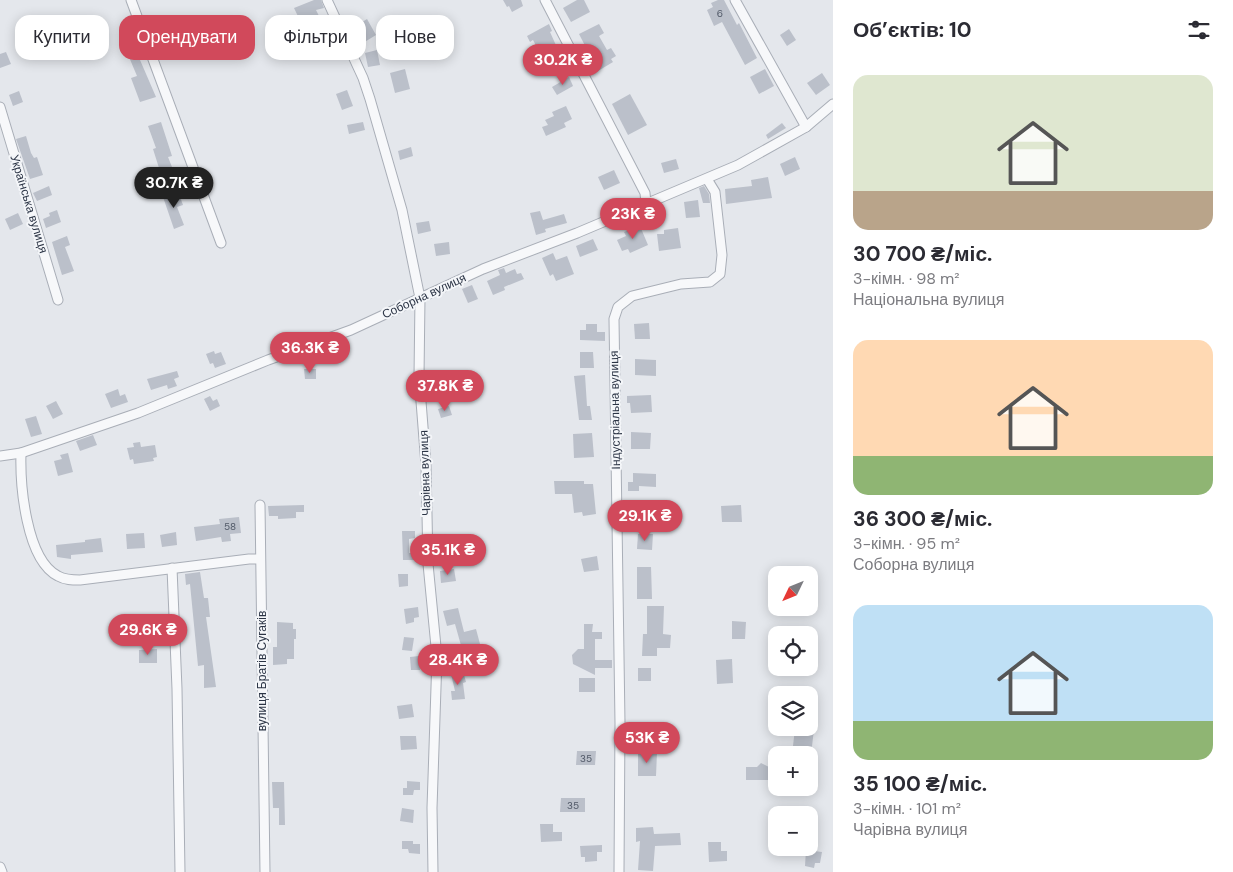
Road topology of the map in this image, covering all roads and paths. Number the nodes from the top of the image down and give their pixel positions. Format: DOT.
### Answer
graph roads {
  1 [pos="131,0"];
  2 [pos="327,0"];
  3 [pos="545,0"];
  4 [pos="735,0"];
  5 [pos="833,104"];
  6 [pos="0,107"];
  7 [pos="806,127"];
  8 [pos="707,179"];
  9 [pos="646,204"];
  10 [pos="221,243"];
  11 [pos="420,298"];
  12 [pos="58,300"];
  13 [pos="21,453"];
  14 [pos="0,456"];
  15 [pos="260,504"];
  16 [pos="260,559"];
  17 [pos="172,568"];
  18 [pos="0,868"];
  19 [pos="2,872"];
  20 [pos="180,872"];
  21 [pos="265,872"];
  22 [pos="433,872"];
  23 [pos="619,872"];
  1 -- 10 [label="street"];
  2 -- 11 [label="street, Чарівна вулиця"];
  3 -- 9 [label="street"];
  4 -- 7 [label="street"];
  5 -- 7 [label="street, Соборна вулиця"];
  6 -- 12 [label="street, Українська вулиця"];
  7 -- 8 [label="street, Соборна вулиця"];
  8 -- 9 [label="street, Соборна вулиця"];
  8 -- 23 [label="street, Індустріальна вулиця"];
  9 -- 11 [label="street, Соборна вулиця"];
  11 -- 13 [label="street, Соборна вулиця"];
  11 -- 22 [label="street, Чарівна вулиця"];
  13 -- 14 [label="street, Соборна вулиця"];
  13 -- 17 [label="street"];
  15 -- 16 [label="street, вулиця Братів Сугаків"];
  16 -- 17 [label="street"];
  16 -- 21 [label="street, вулиця Братів Сугаків"];
  17 -- 20 [label="street"];
  18 -- 19 [label="street"];
}
